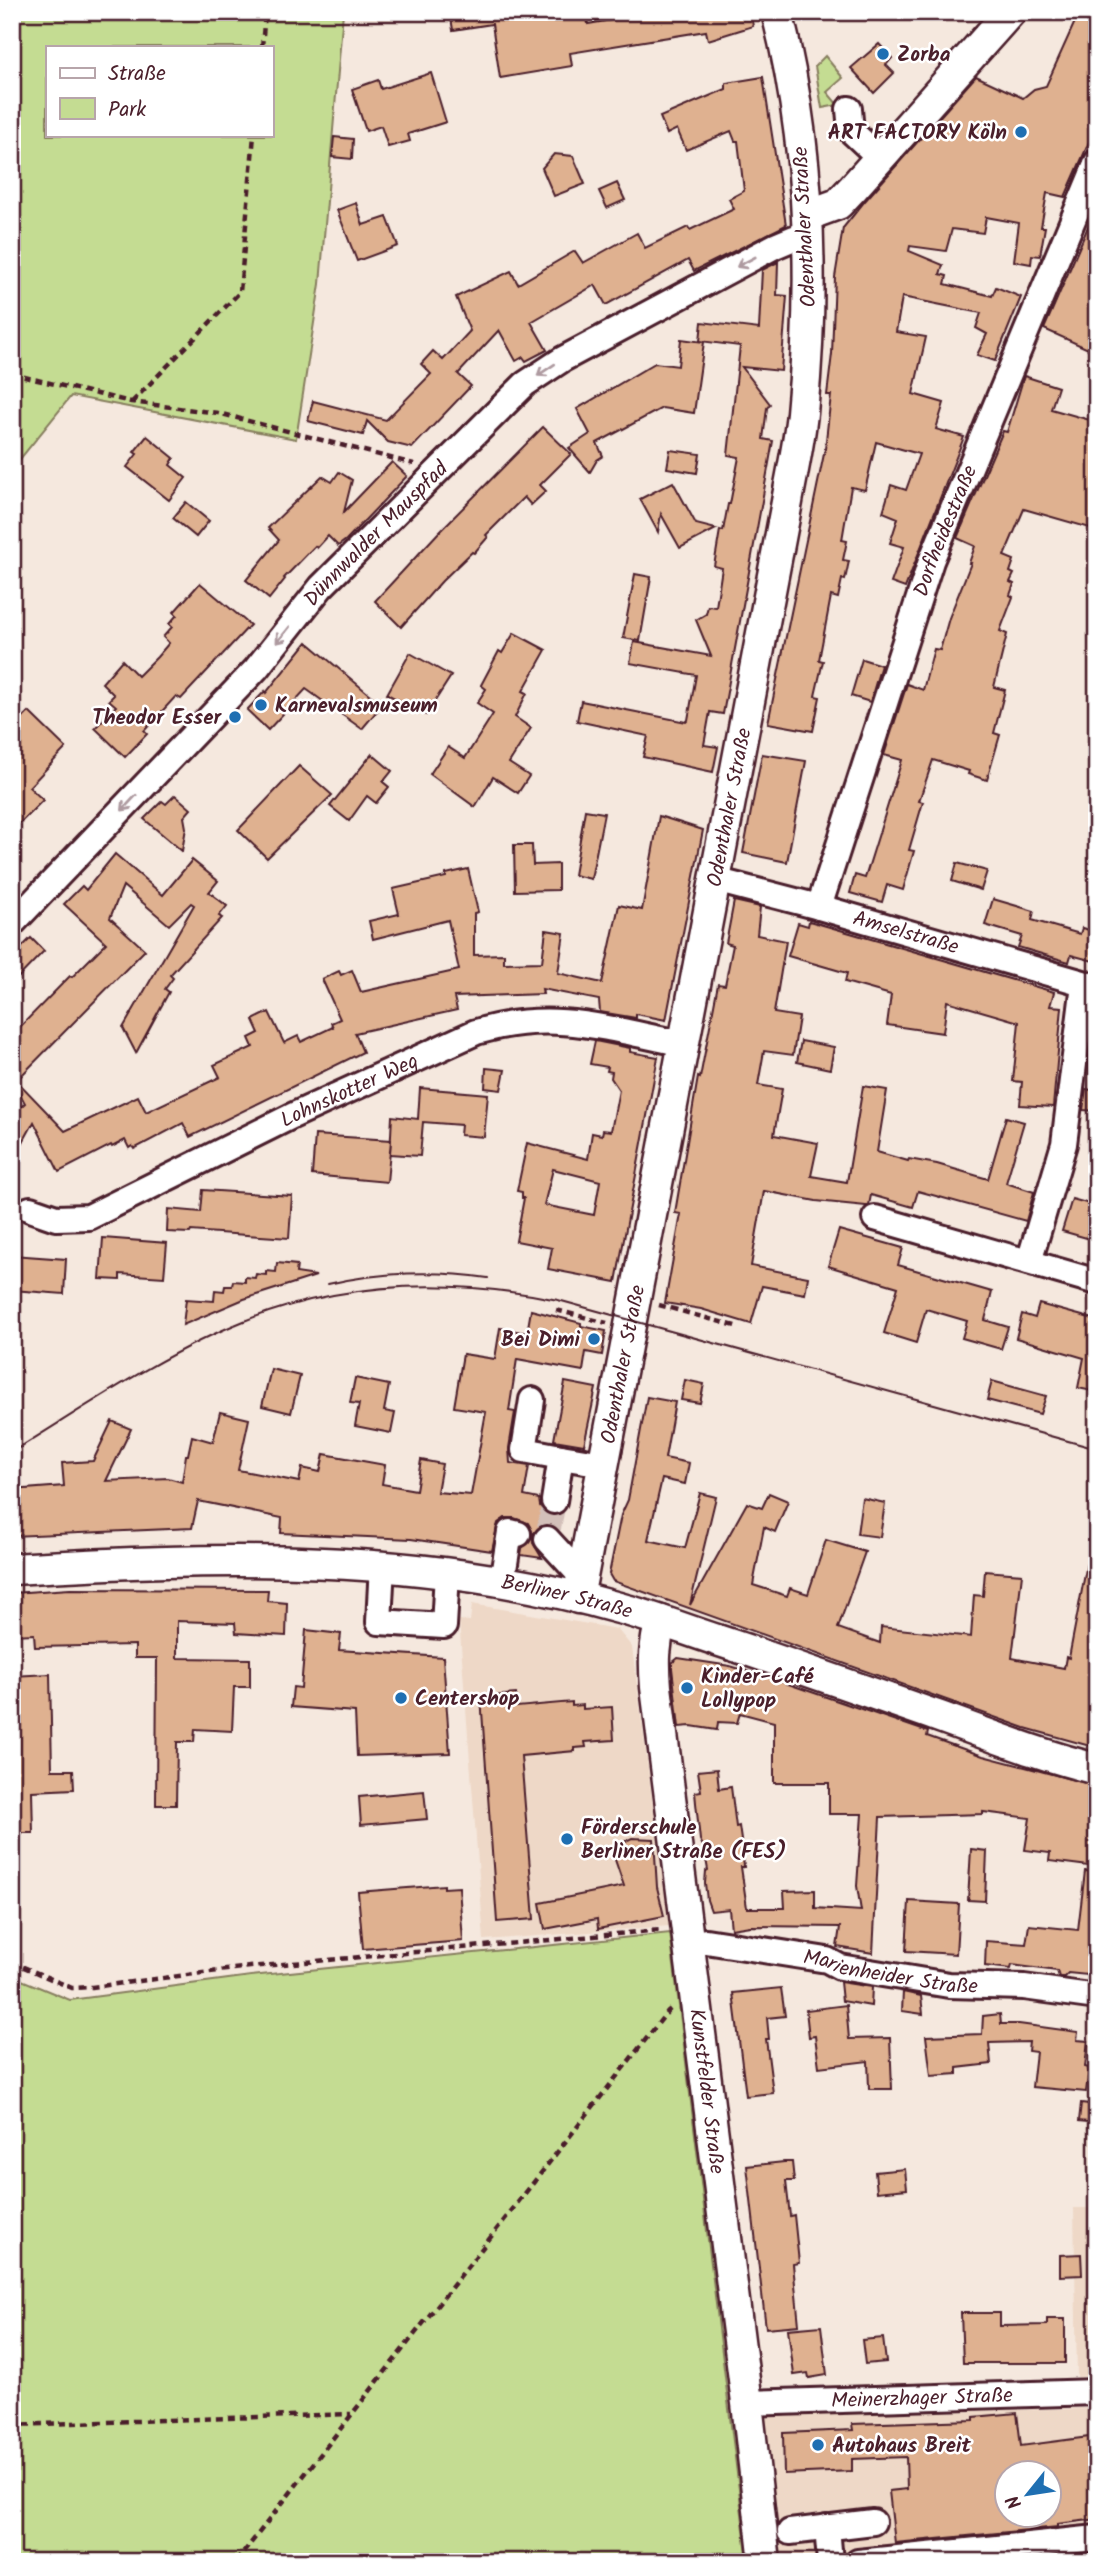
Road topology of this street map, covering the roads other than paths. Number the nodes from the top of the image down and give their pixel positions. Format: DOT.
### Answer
graph roads {
  1 [pos="777,12"];
  2 [pos="1010,12"];
  3 [pos="849,109"];
  4 [pos="880,158"];
  5 [pos="1097,162"];
  6 [pos="808,227"];
  7 [pos="715,880"];
  8 [pos="819,907"];
  9 [pos="12,924"];
  10 [pos="1090,985"];
  11 [pos="684,1044"];
  12 [pos="30,1209"];
  13 [pos="875,1218"];
  14 [pos="1029,1262"];
  15 [pos="1097,1282"];
  16 [pos="532,1400"];
  17 [pos="561,1457"];
  18 [pos="603,1464"];
  19 [pos="554,1501"];
  20 [pos="518,1534"];
  21 [pos="547,1535"];
  22 [pos="382,1565"];
  23 [pos="12,1569"];
  24 [pos="447,1573"];
  25 [pos="502,1582"];
  26 [pos="580,1588"];
  27 [pos="661,1621"];
  28 [pos="1097,1769"];
  29 [pos="687,1936"];
  30 [pos="1097,1997"];
  31 [pos="1097,2392"];
  32 [pos="747,2403"];
  33 [pos="873,2522"];
  34 [pos="827,2528"];
  35 [pos="790,2532"];
  36 [pos="1097,2538"];
  37 [pos="765,2562"];
  38 [pos="830,2562"];
  39 [pos="858,2562"];
  1 -- 6 [label="main road, Odenthaler Straße"];
  2 -- 4 [label="main road, Dünnwalder Mauspfad"];
  3 -- 4 [label="street"];
  4 -- 6 [label="main road, Dünnwalder Mauspfad"];
  5 -- 8 [label="street, Dorfheidestraße"];
  6 -- 7 [label="main road, Odenthaler Straße"];
  6 -- 9 [label="street, Dünnwalder Mauspfad, one-way"];
  7 -- 8 [label="street, Amselstraße"];
  7 -- 11 [label="main road, Odenthaler Straße"];
  8 -- 10 [label="street, Amselstraße"];
  10 -- 14 [label="street"];
  11 -- 12 [label="street, Lohnskotter Weg"];
  11 -- 18 [label="main road, Odenthaler Straße"];
  13 -- 14 [label="street"];
  14 -- 15 [label="street"];
  16 -- 17 [label="street"];
  17 -- 18 [label="street"];
  17 -- 19 [label="street"];
  18 -- 26 [label="main road, Odenthaler Straße"];
  20 -- 25 [label="street"];
  21 -- 26 [label="street"];
  22 -- 23 [label="main road, Berliner Straße"];
  22 -- 24 [label="main road, Berliner Straße"];
  22 -- 24 [label="street"];
  24 -- 25 [label="main road, Berliner Straße"];
  25 -- 26 [label="main road, Berliner Straße"];
  26 -- 27 [label="main road, Berliner Straße"];
  27 -- 28 [label="main road, Berliner Straße"];
  27 -- 29 [label="main road, Kunstfelder Straße"];
  29 -- 30 [label="street, Marienheider Straße"];
  29 -- 32 [label="main road, Kunstfelder Straße"];
  31 -- 32 [label="street, Meinerzhager Straße"];
  32 -- 37 [label="main road, Kunstfelder Straße"];
  33 -- 34 [label="street"];
  34 -- 35 [label="street"];
  34 -- 38 [label="street"];
  36 -- 39 [label="street"];
}
